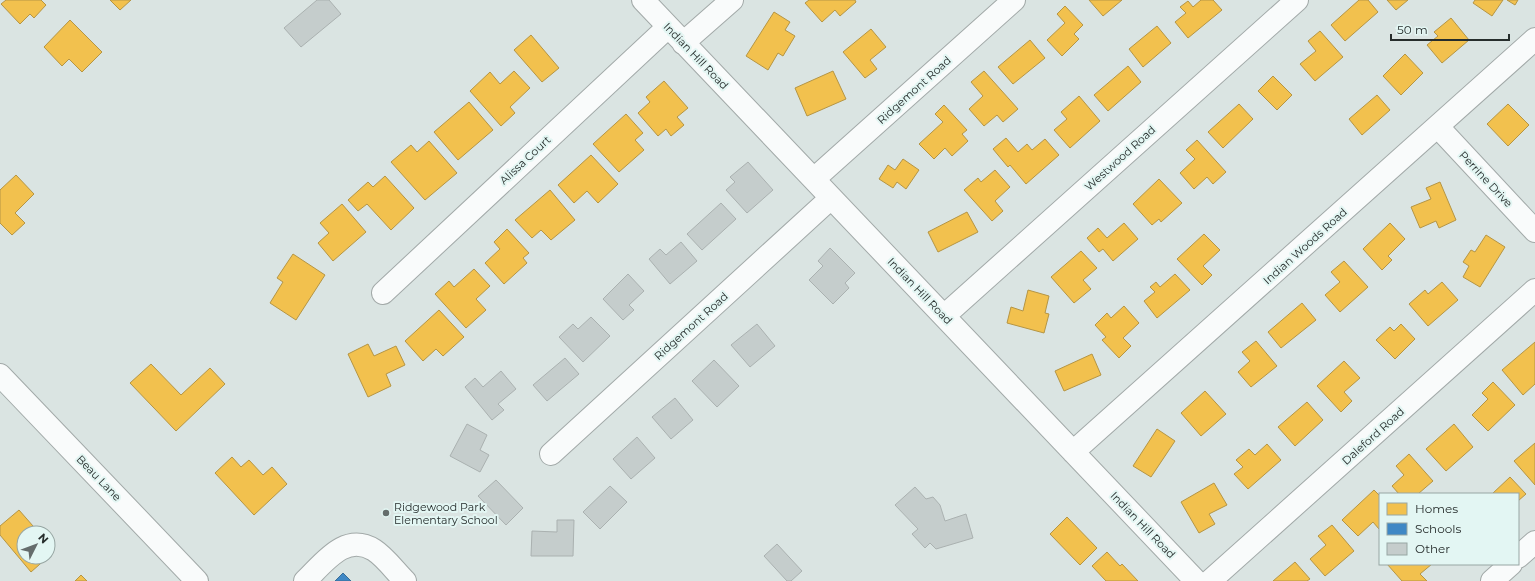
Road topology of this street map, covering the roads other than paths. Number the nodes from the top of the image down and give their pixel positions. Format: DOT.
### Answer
graph roads {
  1 [pos="643,0"];
  2 [pos="732,0"];
  3 [pos="1014,0"];
  4 [pos="1297,0"];
  5 [pos="668,27"];
  6 [pos="1535,39"];
  7 [pos="683,43"];
  8 [pos="1438,127"];
  9 [pos="814,180"];
  10 [pos="831,198"];
  11 [pos="1535,231"];
  12 [pos="1535,290"];
  13 [pos="383,293"];
  14 [pos="944,316"];
  15 [pos="0,375"];
  16 [pos="1073,452"];
  17 [pos="551,454"];
  18 [pos="1535,542"];
  19 [pos="1519,557"];
  20 [pos="1510,565"];
  21 [pos="197,581"];
  22 [pos="304,581"];
  23 [pos="405,581"];
  24 [pos="1196,581"];
  25 [pos="1210,581"];
  26 [pos="1492,581"];
  1 -- 5 [label="street, Indian Hill Road"];
  2 -- 7 [label="street"];
  3 -- 9 [label="street, Ridgemont Road"];
  4 -- 14 [label="street, Westwood Road"];
  5 -- 7 [label="street, Indian Hill Road"];
  5 -- 13 [label="street, Alissa Court"];
  6 -- 8 [label="street, Indian Woods Road"];
  7 -- 9 [label="street, Indian Hill Road"];
  8 -- 11 [label="street, Perrine Drive"];
  8 -- 16 [label="street, Indian Woods Road"];
  9 -- 10 [label="street, Indian Hill Road"];
  10 -- 14 [label="street, Indian Hill Road"];
  10 -- 17 [label="street, Ridgemont Road"];
  12 -- 25 [label="street, Daleford Road"];
  14 -- 16 [label="street, Indian Hill Road"];
  15 -- 21 [label="street, Beau Lane"];
  16 -- 24 [label="street, Indian Hill Road"];
  18 -- 19 [label="street"];
  20 -- 26 [label="street"];
  22 -- 23 [label="street"];
}
